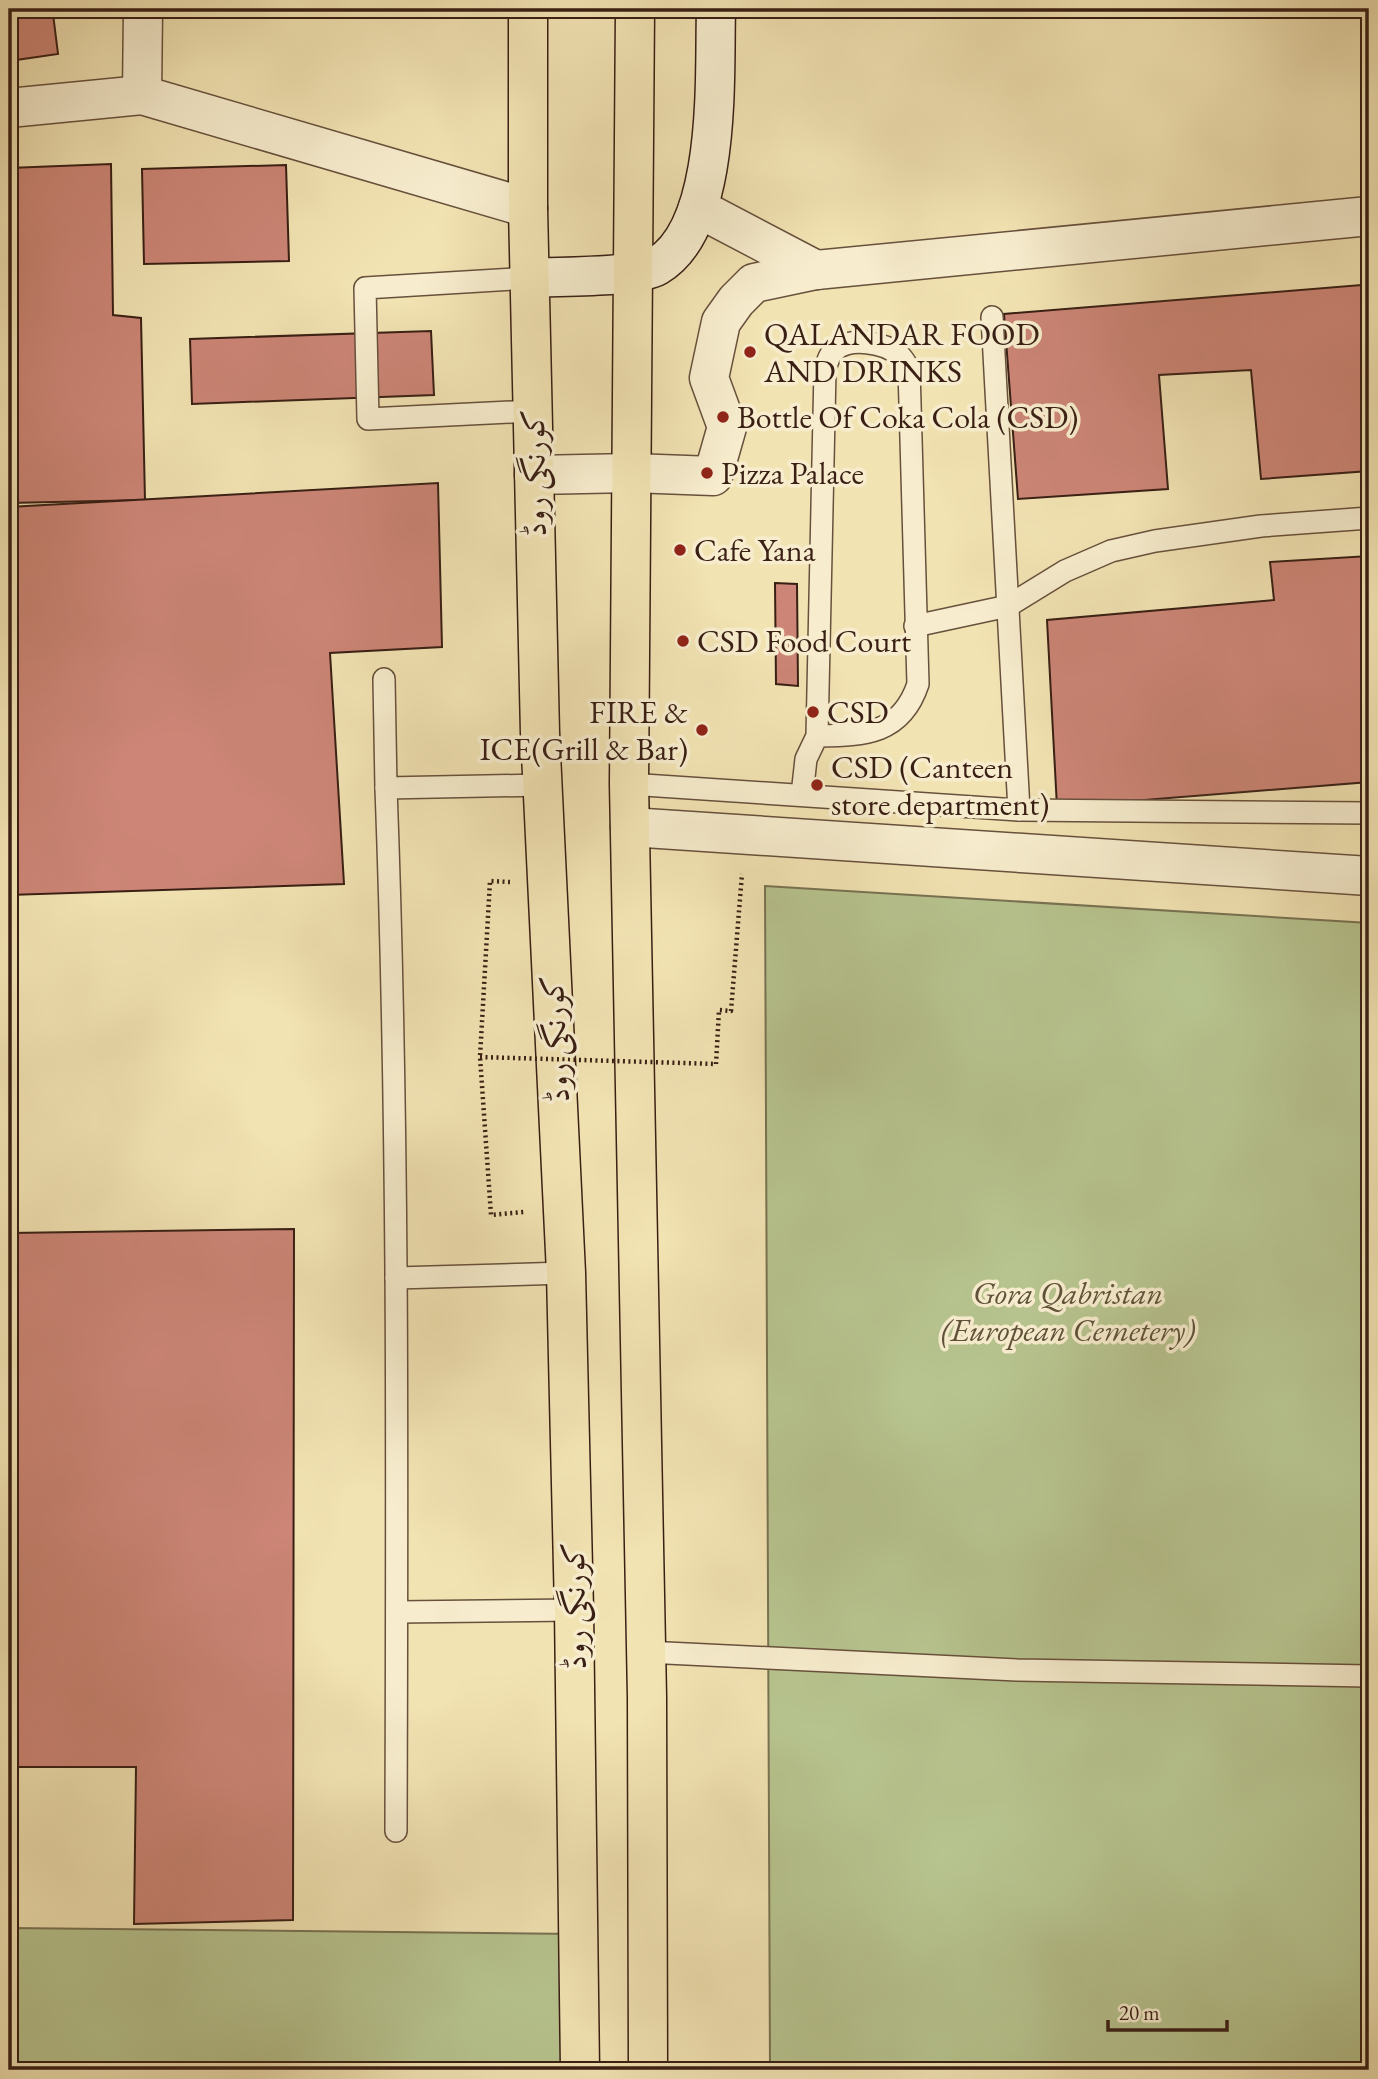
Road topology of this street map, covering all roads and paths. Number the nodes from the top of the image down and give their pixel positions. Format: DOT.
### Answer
graph roads {
  1 [pos="143,9"];
  2 [pos="528,9"];
  3 [pos="635,9"];
  4 [pos="716,9"];
  5 [pos="142,94"];
  6 [pos="9,108"];
  7 [pos="528,208"];
  8 [pos="698,208"];
  9 [pos="1369,216"];
  10 [pos="816,270"];
  11 [pos="634,272"];
  12 [pos="530,278"];
  13 [pos="992,317"];
  14 [pos="532,411"];
  15 [pos="632,473"];
  16 [pos="534,475"];
  17 [pos="1369,518"];
  18 [pos="1008,606"];
  19 [pos="915,626"];
  20 [pos="384,678"];
  21 [pos="817,736"];
  22 [pos="629,784"];
  23 [pos="542,785"];
  24 [pos="386,788"];
  25 [pos="802,795"];
  26 [pos="1019,810"];
  27 [pos="1369,813"];
  28 [pos="630,827"];
  29 [pos="1369,876"];
  30 [pos="742,878"];
  31 [pos="490,881"];
  32 [pos="480,1057"];
  33 [pos="491,1215"];
  34 [pos="566,1273"];
  35 [pos="396,1278"];
  36 [pos="574,1610"];
  37 [pos="397,1612"];
  38 [pos="646,1653"];
  39 [pos="1369,1676"];
  40 [pos="396,1831"];
  41 [pos="580,2070"];
  42 [pos="648,2070"];
  1 -- 5 [label="street"];
  2 -- 7 [label="main road, کورنگی روڈ"];
  3 -- 11 [label="main road"];
  4 -- 8 [label="street"];
  5 -- 6 [label="street"];
  5 -- 7 [label="street"];
  7 -- 12 [label="main road, کورنگی روڈ"];
  8 -- 10 [label="street"];
  8 -- 11 [label="street"];
  9 -- 10 [label="street"];
  10 -- 15 [label="street"];
  11 -- 12 [label="street"];
  11 -- 15 [label="main road"];
  12 -- 14 [label="main road, کورنگی روڈ"];
  12 -- 14 [label="lane"];
  13 -- 18 [label="lane"];
  14 -- 16 [label="main road, کورنگی روڈ"];
  15 -- 16 [label="street"];
  15 -- 22 [label="main road"];
  16 -- 23 [label="main road, کورنگی روڈ"];
  17 -- 18 [label="lane"];
  18 -- 19 [label="lane"];
  18 -- 26 [label="lane"];
  19 -- 21 [label="lane"];
  19 -- 21 [label="lane"];
  20 -- 24 [label="lane"];
  21 -- 25 [label="lane"];
  22 -- 25 [label="lane"];
  22 -- 28 [label="main road"];
  23 -- 24 [label="lane"];
  23 -- 34 [label="main road, کورنگی روڈ"];
  24 -- 35 [label="lane"];
  25 -- 26 [label="lane"];
  26 -- 27 [label="lane"];
  28 -- 29 [label="street"];
  28 -- 38 [label="main road"];
  30 -- 32 [label="path, bridge"];
  31 -- 32 [label="path"];
  32 -- 33 [label="path"];
  34 -- 35 [label="lane"];
  34 -- 36 [label="main road, کورنگی روڈ"];
  35 -- 37 [label="lane"];
  36 -- 37 [label="lane"];
  36 -- 41 [label="main road, کورنگی روڈ"];
  37 -- 40 [label="lane"];
  38 -- 39 [label="lane"];
  38 -- 42 [label="main road"];
}
